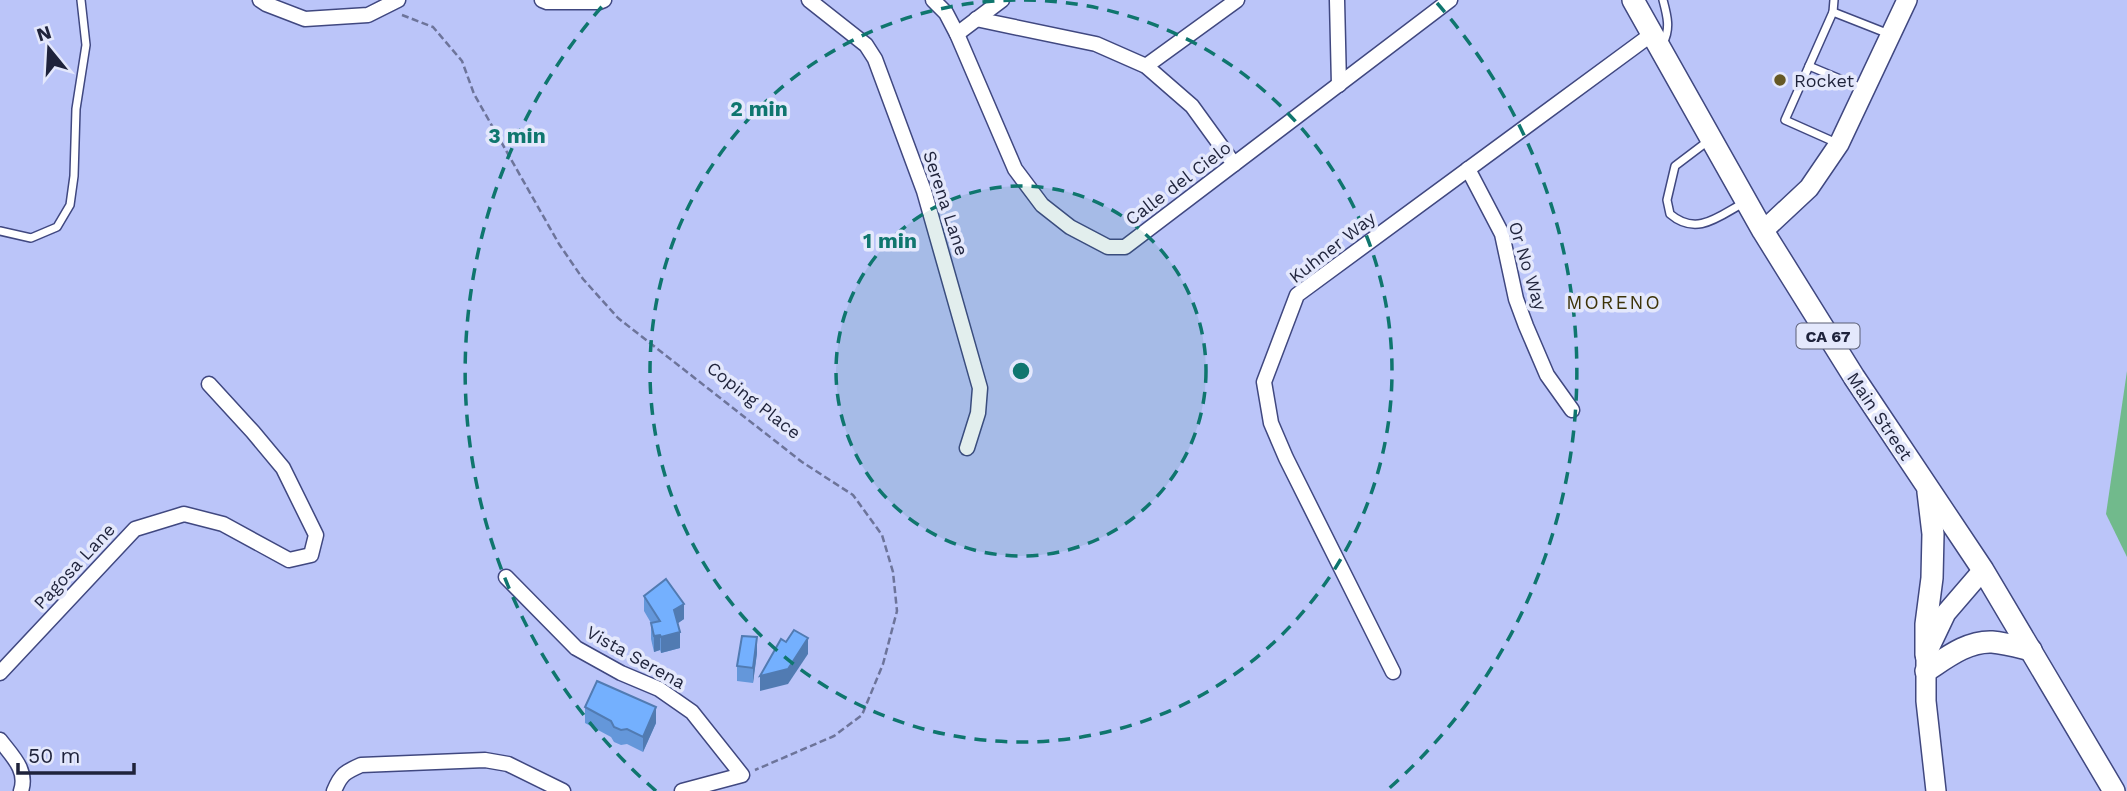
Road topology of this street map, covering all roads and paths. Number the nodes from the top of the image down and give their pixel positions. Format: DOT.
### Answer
graph roads {
  1 [pos="81,0"];
  2 [pos="260,0"];
  3 [pos="542,0"];
  4 [pos="604,0"];
  5 [pos="809,0"];
  6 [pos="933,0"];
  7 [pos="1002,0"];
  8 [pos="1237,0"];
  9 [pos="1337,0"];
  10 [pos="1450,0"];
  11 [pos="1633,0"];
  12 [pos="1663,0"];
  13 [pos="1834,0"];
  14 [pos="1906,0"];
  15 [pos="398,7"];
  16 [pos="1833,12"];
  17 [pos="976,19"];
  18 [pos="957,34"];
  19 [pos="1890,35"];
  20 [pos="1656,41"];
  21 [pos="1146,66"];
  22 [pos="1810,66"];
  23 [pos="1339,85"];
  24 [pos="1865,89"];
  25 [pos="1711,139"];
  26 [pos="1839,144"];
  27 [pos="1234,164"];
  28 [pos="1468,169"];
  29 [pos="1746,201"];
  30 [pos="0,231"];
  31 [pos="1763,231"];
  32 [pos="209,384"];
  33 [pos="1572,410"];
  34 [pos="967,448"];
  35 [pos="1928,487"];
  36 [pos="1983,570"];
  37 [pos="506,577"];
  38 [pos="2031,650"];
  39 [pos="1926,663"];
  40 [pos="1393,672"];
  41 [pos="0,673"];
  42 [pos="0,740"];
  43 [pos="743,775"];
  44 [pos="2112,789"];
  45 [pos="21,791"];
  46 [pos="334,791"];
  47 [pos="564,791"];
  48 [pos="682,791"];
  49 [pos="1936,791"];
  1 -- 30 [label="lane"];
  2 -- 15 [label="street"];
  3 -- 4 [label="street"];
  5 -- 34 [label="street, Serena Lane"];
  6 -- 18 [label="street, Calle del Cielo"];
  7 -- 17 [label="street"];
  8 -- 21 [label="street"];
  9 -- 23 [label="street"];
  10 -- 23 [label="street, Calle del Cielo"];
  11 -- 20 [label="main road, Main Street / CA 67"];
  12 -- 20 [label="lane"];
  13 -- 16 [label="lane"];
  14 -- 19 [label="main road"];
  15 -- 43 [label="path, Coping Place"];
  16 -- 19 [label="lane"];
  16 -- 22 [label="lane"];
  17 -- 18 [label="street"];
  17 -- 21 [label="street"];
  18 -- 27 [label="street, Calle del Cielo"];
  19 -- 24 [label="main road"];
  20 -- 25 [label="main road, Main Street / CA 67"];
  20 -- 28 [label="street, Kuhner Way"];
  21 -- 27 [label="street"];
  22 -- 24 [label="lane"];
  22 -- 26 [label="lane"];
  23 -- 27 [label="street, Calle del Cielo"];
  24 -- 26 [label="main road"];
  25 -- 29 [label="main road, Main Street / CA 67"];
  25 -- 29 [label="lane"];
  26 -- 31 [label="main road"];
  28 -- 33 [label="street, Or No Way"];
  28 -- 40 [label="street, Kuhner Way"];
  29 -- 31 [label="main road, Main Street / CA 67"];
  31 -- 35 [label="main road, Main Street / CA 67"];
  32 -- 41 [label="street, Pagosa Lane"];
  35 -- 36 [label="main road, Main Street / CA 67"];
  35 -- 39 [label="main road"];
  36 -- 38 [label="main road, Main Street / CA 67"];
  36 -- 39 [label="main road"];
  37 -- 43 [label="street, Vista Serena"];
  38 -- 39 [label="main road"];
  38 -- 44 [label="main road, Main Street / CA 67"];
  39 -- 49 [label="main road"];
  42 -- 45 [label="street"];
  43 -- 48 [label="street"];
  46 -- 47 [label="street"];
}
